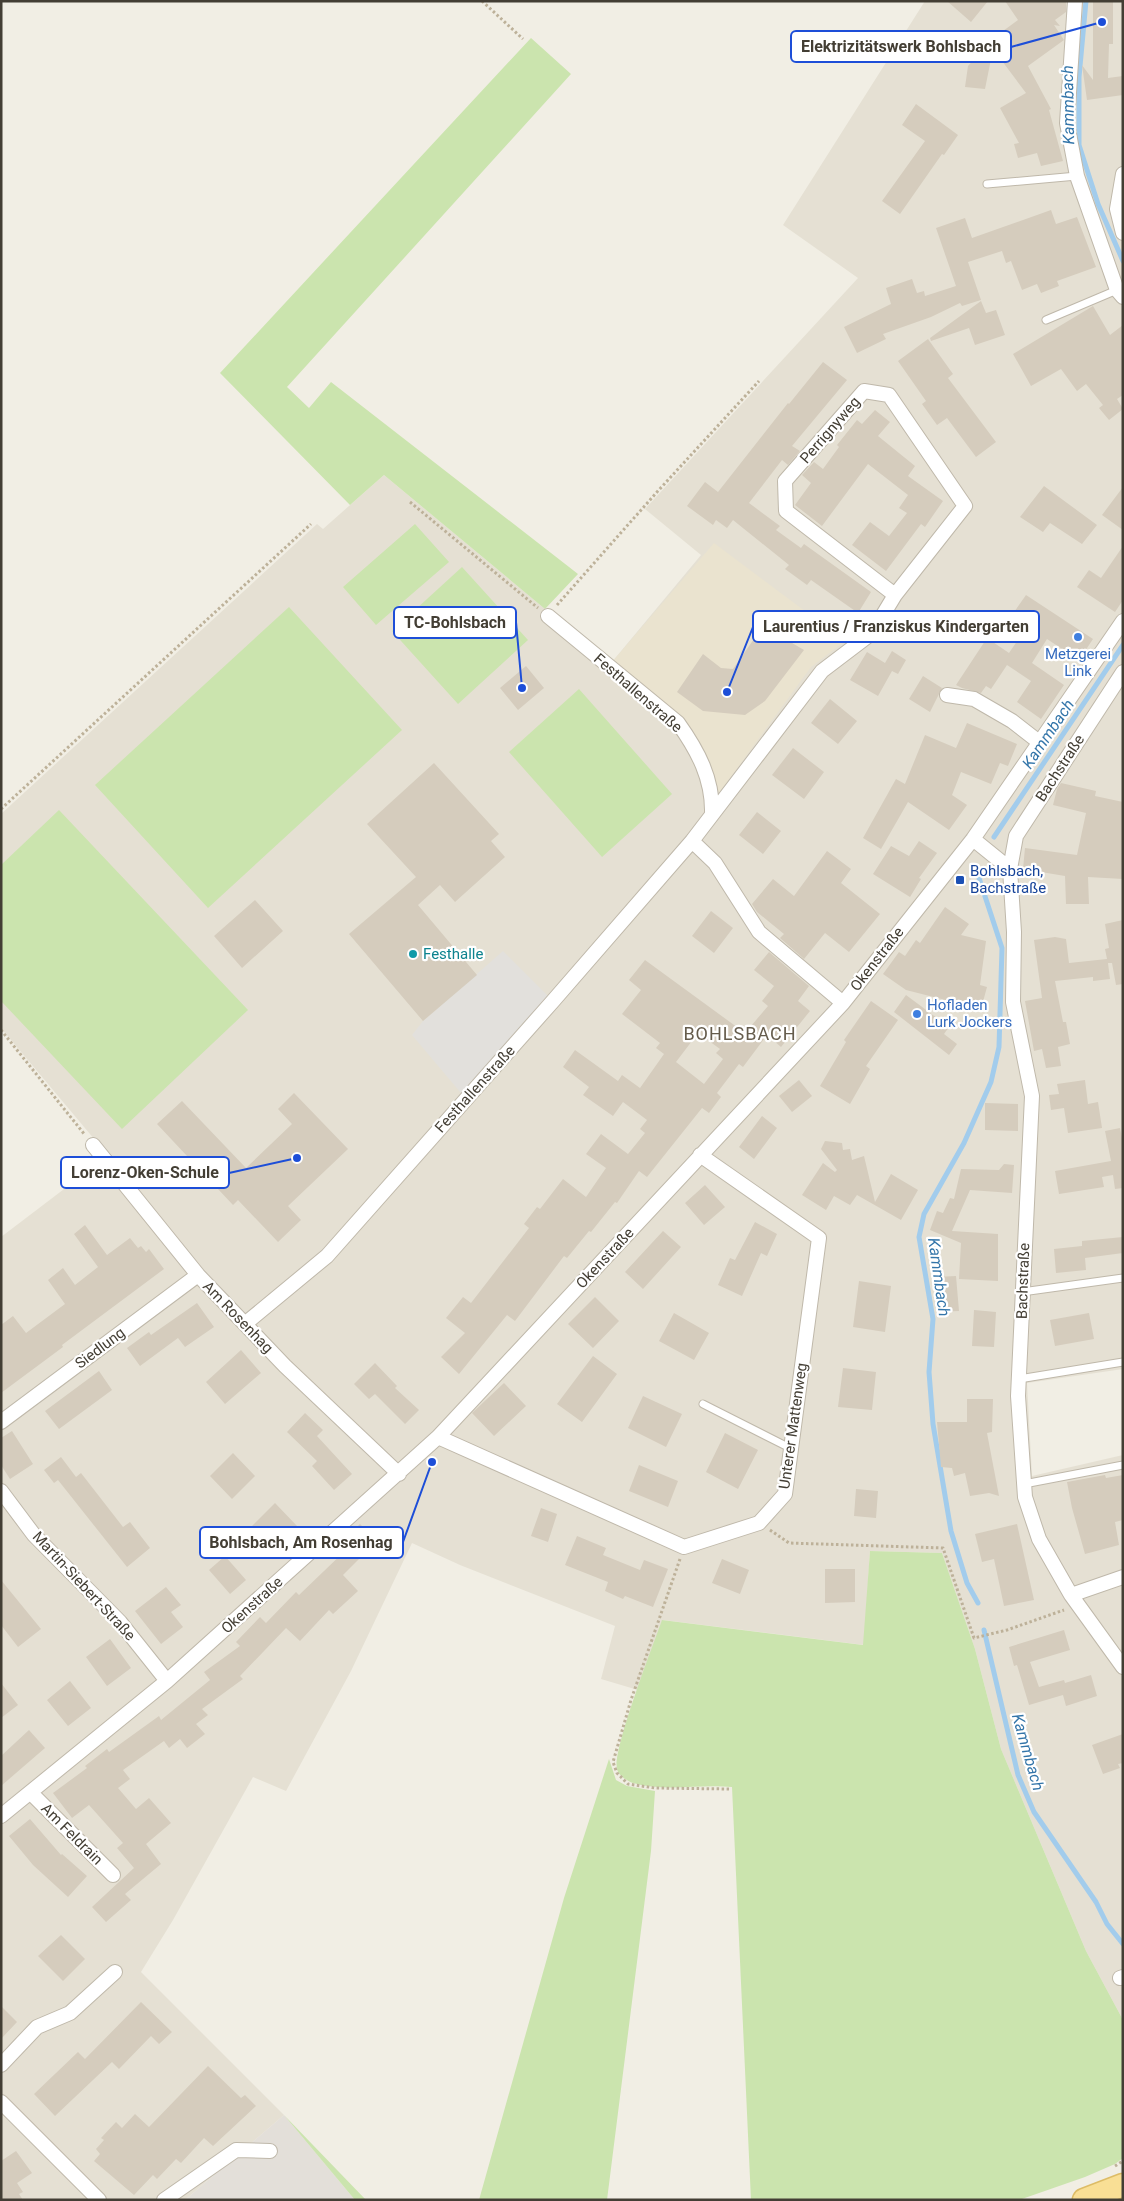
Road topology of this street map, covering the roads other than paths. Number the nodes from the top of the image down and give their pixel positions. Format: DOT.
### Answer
graph roads {
  1 [pos="1075,1"];
  2 [pos="1123,174"];
  3 [pos="1077,176"];
  4 [pos="987,184"];
  5 [pos="1123,233"];
  6 [pos="1120,293"];
  7 [pos="1046,320"];
  8 [pos="895,595"];
  9 [pos="548,616"];
  10 [pos="1123,621"];
  11 [pos="822,670"];
  12 [pos="1123,672"];
  13 [pos="947,695"];
  14 [pos="1039,742"];
  15 [pos="712,814"];
  16 [pos="973,839"];
  17 [pos="692,841"];
  18 [pos="1010,869"];
  19 [pos="843,1003"];
  20 [pos="93,1145"];
  21 [pos="700,1155"];
  22 [pos="198,1275"];
  23 [pos="1123,1278"];
  24 [pos="1022,1292"];
  25 [pos="246,1323"];
  26 [pos="1123,1362"];
  27 [pos="1020,1379"];
  28 [pos="703,1404"];
  29 [pos="1,1422"];
  30 [pos="438,1437"];
  31 [pos="790,1448"];
  32 [pos="1123,1465"];
  33 [pos="400,1474"];
  34 [pos="1024,1484"];
  35 [pos="1,1491"];
  36 [pos="1123,1577"];
  37 [pos="1074,1600"];
  38 [pos="1123,1667"];
  39 [pos="167,1681"];
  40 [pos="31,1793"];
  41 [pos="1,1816"];
  42 [pos="112,1875"];
  43 [pos="115,1972"];
  44 [pos="1,2065"];
  45 [pos="1,2102"];
  46 [pos="270,2151"];
  47 [pos="1123,2186"];
  48 [pos="99,2200"];
  49 [pos="164,2200"];
  50 [pos="1084,2200"];
  1 -- 3 [label="street"];
  2 -- 5 [label="street"];
  3 -- 4 [label="lane"];
  3 -- 6 [label="street"];
  6 -- 7 [label="lane"];
  8 -- 8 [label="street, Perrignyweg"];
  8 -- 11 [label="street, Perrignyweg"];
  9 -- 15 [label="street, Festhallenstraße"];
  10 -- 14 [label="street, Okenstraße"];
  11 -- 15 [label="street, Festhallenstraße"];
  12 -- 18 [label="street, Bachstraße"];
  13 -- 14 [label="street"];
  14 -- 16 [label="street, Okenstraße"];
  15 -- 17 [label="street, Festhallenstraße"];
  16 -- 18 [label="street"];
  16 -- 19 [label="street, Okenstraße"];
  17 -- 19 [label="street"];
  17 -- 25 [label="street, Festhallenstraße"];
  18 -- 24 [label="street, Bachstraße"];
  19 -- 21 [label="street, Okenstraße"];
  20 -- 22 [label="street, Am Rosenhag"];
  21 -- 30 [label="street, Okenstraße"];
  21 -- 31 [label="street, Unterer Mattenweg"];
  22 -- 25 [label="street, Am Rosenhag"];
  22 -- 29 [label="street, Siedlung"];
  23 -- 24 [label="lane"];
  24 -- 27 [label="street, Bachstraße"];
  25 -- 33 [label="street, Am Rosenhag"];
  26 -- 27 [label="lane"];
  27 -- 34 [label="street, Bachstraße"];
  28 -- 31 [label="lane"];
  30 -- 31 [label="street, Unterer Mattenweg"];
  30 -- 33 [label="street, Okenstraße"];
  32 -- 34 [label="lane"];
  33 -- 39 [label="street, Okenstraße"];
  34 -- 37 [label="street, Bachstraße"];
  35 -- 39 [label="street, Martin-Siebert-Straße"];
  36 -- 37 [label="street"];
  37 -- 38 [label="street, Bachstraße"];
  39 -- 40 [label="street, Okenstraße"];
  40 -- 41 [label="street, Okenstraße"];
  40 -- 42 [label="street, Am Feldrain"];
  43 -- 44 [label="street"];
  45 -- 48 [label="street"];
  46 -- 49 [label="street"];
  47 -- 50 [label="main road"];
}
